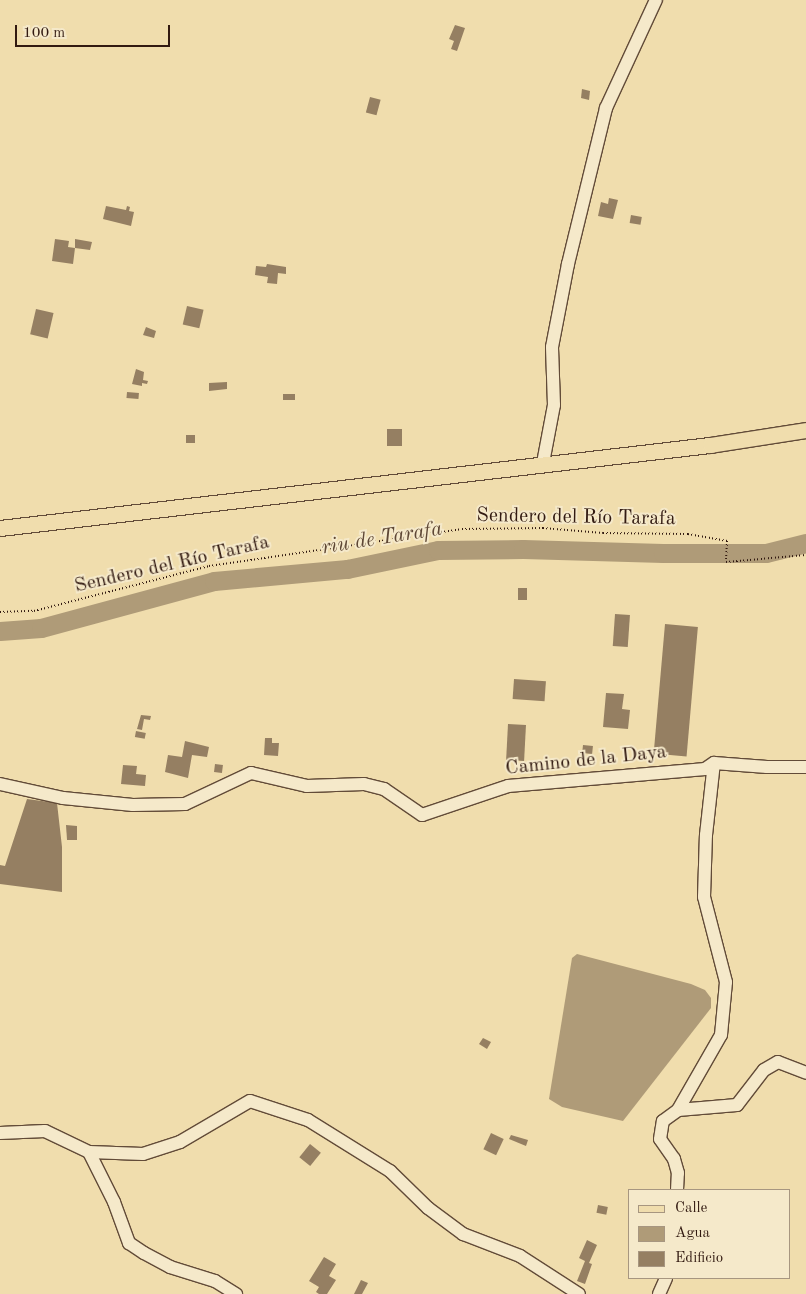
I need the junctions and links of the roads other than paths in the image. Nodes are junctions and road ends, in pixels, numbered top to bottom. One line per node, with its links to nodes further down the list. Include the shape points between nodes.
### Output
1 (656, 0): 3 (street, via 610,94 603,117 552,346 554,405)
2 (806, 430): 3 (main road, via 710,445)
3 (543, 464): 4 (main road)
4 (0, 528)
5 (714, 763): 6 (street, Camino de la Daya); 7 (street, Camino de la Daya, via 705,768 508,786 422,814 384,789 364,784 307,786 251,773 185,804 133,805 71,798); 9 (street, via 706,835 704,897 726,982 721,1035)
6 (806, 768)
7 (0, 784)
8 (806, 1074): 9 (street, via 778,1062 764,1070 737,1105)
9 (678, 1110): 12 (street, via 663,1120 660,1139 674,1159 678,1173)
10 (0, 1133): 11 (street, via 45,1130)
11 (89, 1152): 14 (street, via 114,1202 129,1243 170,1266 215,1281); 15 (street, via 143,1154 180,1142 250,1101 308,1120 390,1171 428,1208 463,1234 520,1256)
12 (677, 1189)
13 (666, 1279): 16 (street)
14 (236, 1294)
15 (578, 1294)
16 (659, 1294)

